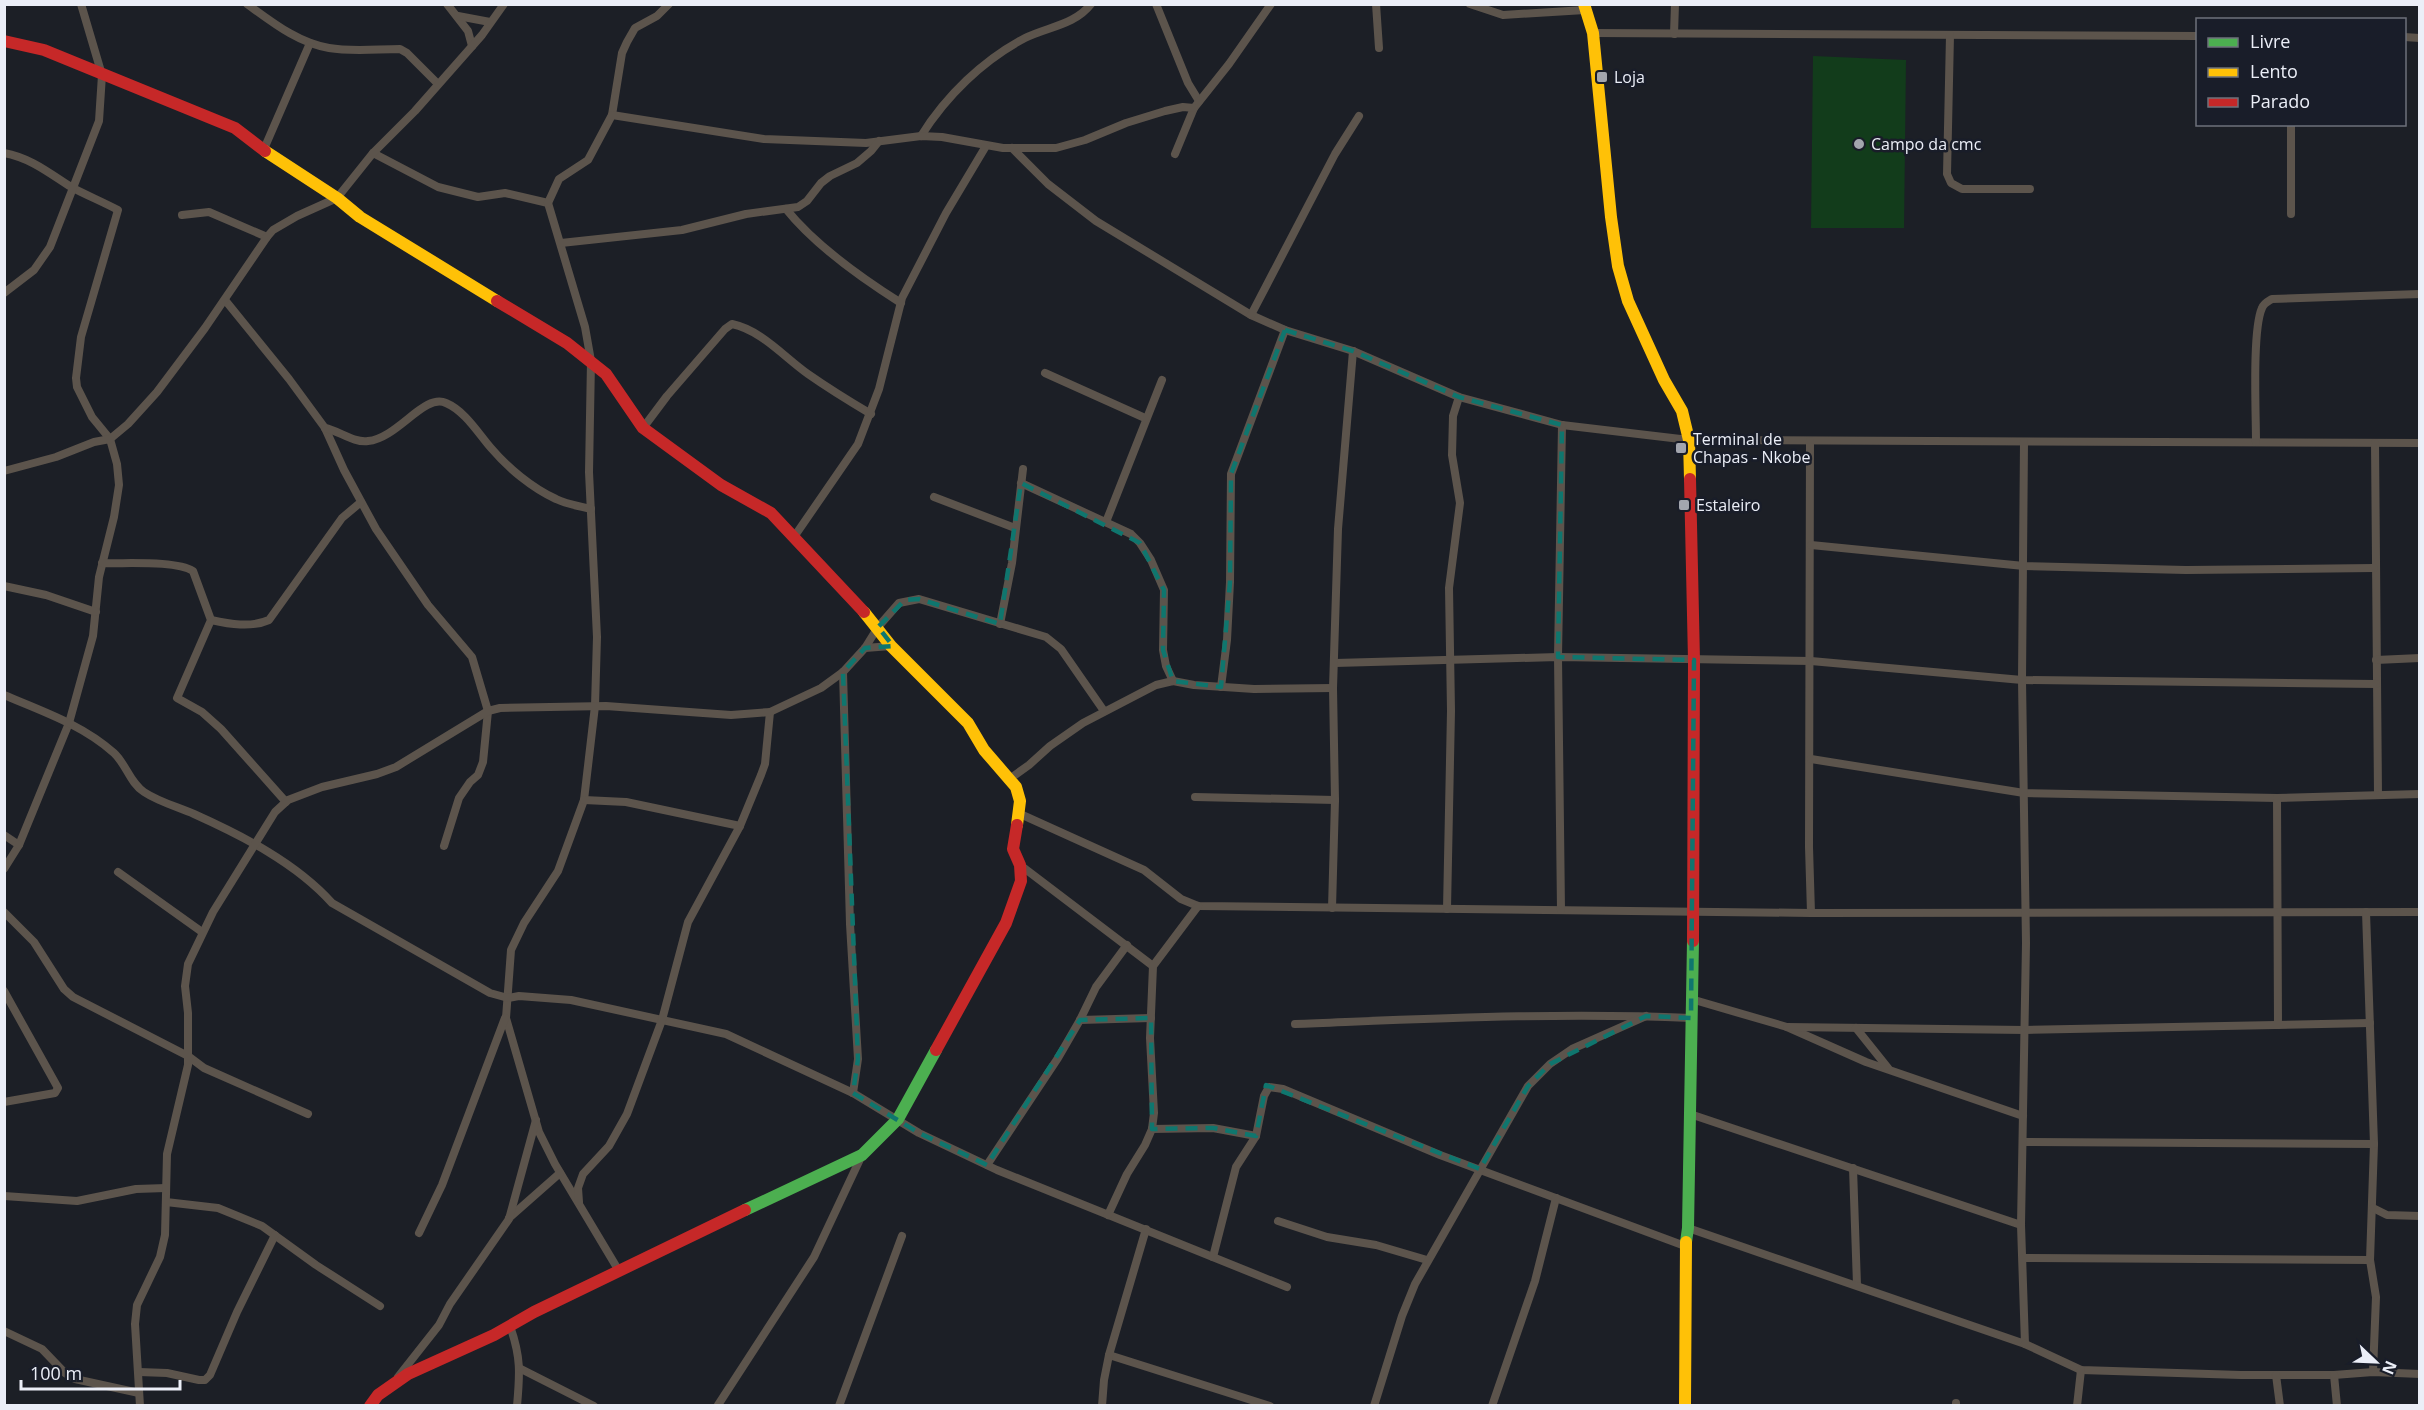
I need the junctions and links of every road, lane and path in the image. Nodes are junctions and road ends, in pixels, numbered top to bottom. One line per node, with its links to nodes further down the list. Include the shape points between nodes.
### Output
1 (81, 4): 23 (street)
2 (247, 4): 20 (street)
3 (447, 4): 13 (street)
4 (504, 4): 14 (street)
5 (669, 4): 26 (street, via 635,28 627,42)
6 (1091, 4): 29 (street, via 1072,20 1027,37 995,56 946,102)
7 (1156, 4): 25 (street)
8 (1271, 4): 25 (street)
9 (1376, 4): 22 (street)
10 (1470, 4): 12 (street, via 1503,15)
11 (1675, 4): 16 (street)
12 (1585, 7): 15 (street)
13 (458, 16): 14 (street); 21 (street)
14 (490, 22): 21 (street)
15 (1593, 33): 16 (street); 63 (street, via 1618,266 1628,301 1682,411)
16 (1674, 34): 17 (street)
17 (1950, 35): 18 (street); 38 (street, via 1947,174 1951,183 1962,189)
18 (2196, 36)
19 (4, 41): 23 (street, via 44,50)
20 (310, 43): 24 (street, via 346,50 400,49); 33 (street)
21 (472, 46): 24 (street)
22 (1379, 48)
23 (102, 75): 33 (street, via 218,120); 37 (street, via 99,121)
24 (437, 83): 35 (street)
25 (1196, 104): 32 (street, via 1056,148); 36 (street)
26 (612, 115): 30 (street, via 764,139); 40 (street, via 588,160 559,179)
27 (1359, 116): 50 (street)
28 (2291, 126): 42 (street)
29 (921, 136): 30 (street); 31 (street)
30 (879, 141): 41 (street, via 857,163 821,183 807,201)
31 (986, 146): 32 (street); 49 (street, via 929,244)
32 (1012, 148): 50 (street, via 1048,184 1096,221)
33 (264, 149): 39 (street)
34 (4, 153): 37 (street, via 37,164)
35 (373, 153): 39 (street); 40 (street, via 438,187 478,197 505,193)
36 (1175, 154)
37 (72, 187): 46 (street, via 43,259); 62 (street, via 119,212 81,338 76,378 92,417)
38 (2030, 189)
39 (337, 198): 44 (street, via 297,216); 53 (street, via 360,217)
40 (548, 203): 45 (street)
41 (786, 208): 45 (street, via 682,230); 49 (street, via 796,222 847,265)
42 (2291, 214)
43 (182, 215): 44 (street, via 209,213)
44 (267, 237): 48 (street)
45 (561, 243): 53 (street)
46 (4, 293)
47 (2420, 294): 66 (street, via 2266,302 2257,331)
48 (225, 300): 60 (street); 62 (street, via 157,392)
49 (901, 303): 57 (street)
50 (1251, 315): 51 (street)
51 (1285, 330): 52 (street); 100 (street, via 1231,474 1230,582)
52 (1353, 351): 56 (street); 95 (street, via 1338,529)
53 (591, 361): 61 (street, via 606,374); 74 (street)
54 (1045, 373): 58 (street)
55 (1162, 380): 58 (street)
56 (1459, 397): 59 (street); 91 (street, via 1453,416 1453,469 1460,503 1449,588)
57 (871, 414): 61 (street, via 814,378 759,336 732,324 667,396); 77 (street, via 858,444)
58 (1145, 418): 75 (street)
59 (1562, 425): 63 (street); 89 (street)
60 (325, 428): 73 (street); 74 (street, via 370,441 384,438 426,404 446,403 526,480 556,499)
61 (644, 428): 77 (street, via 721,485 771,513)
62 (110, 439): 70 (street); 79 (street, via 119,485)
63 (1689, 440): 64 (street); 92 (street)
64 (1810, 441): 65 (street); 78 (street)
65 (2024, 442): 66 (street); 80 (street)
66 (2256, 442): 67 (street)
67 (2374, 443): 68 (street); 81 (street)
68 (2420, 443)
69 (1023, 469): 71 (street)
70 (4, 471)
71 (1021, 483): 75 (street); 76 (street)
72 (934, 497): 76 (street)
73 (361, 502): 84 (street, via 342,519 269,620 260,624); 104 (street, via 410,580 472,657)
74 (591, 509): 103 (street, via 597,637)
75 (1106, 522): 98 (street, via 1140,543 1164,590 1163,650)
76 (1016, 528): 85 (street)
77 (794, 537): 86 (street)
78 (1811, 546): 80 (street); 94 (street)
79 (102, 563): 83 (street); 84 (street, via 187,567 197,576)
80 (2024, 566): 81 (street, via 2186,570); 97 (street)
81 (2374, 568): 93 (street)
82 (4, 586): 83 (street)
83 (96, 612): 107 (street)
84 (211, 620): 117 (street, via 177,698 221,729)
85 (1000, 624): 86 (street, via 919,599 899,603); 105 (street, via 1055,642)
86 (878, 627): 87 (street); 88 (street)
87 (891, 646): 88 (street); 109 (street, via 956,709)
88 (865, 648): 96 (street)
89 (1557, 657): 91 (street); 92 (street); 130 (street)
90 (2420, 658): 93 (street)
91 (1449, 660): 95 (street); 129 (street)
92 (1694, 660): 94 (street); 131 (street)
93 (2376, 660): 99 (street)
94 (1811, 661): 97 (street); 108 (street)
95 (1335, 663): 101 (street)
96 (843, 672): 106 (street, via 821,688); 158 (street, via 858,1059)
97 (2022, 680): 99 (street); 110 (street)
98 (1173, 681): 100 (street); 105 (street)
99 (2376, 684): 112 (street)
100 (1221, 687): 101 (street)
101 (1333, 688): 116 (street)
102 (4, 695): 107 (street)
103 (595, 706): 104 (street); 106 (street, via 731,715); 115 (street)
104 (488, 711): 117 (street, via 396,767 301,794); 123 (street, via 482,768 459,798)
105 (1104, 711): 109 (street, via 1050,746)
106 (770, 712): 119 (street, via 765,764)
107 (69, 723): 121 (street); 122 (street, via 117,755 136,787 146,794)
108 (1811, 759): 110 (street); 136 (street)
109 (1008, 780): 118 (street, via 1016,787)
110 (2024, 793): 114 (street); 132 (street)
111 (2420, 794): 112 (street)
112 (2378, 795): 114 (street)
113 (1195, 797): 116 (street)
114 (2277, 798): 137 (street)
115 (584, 800): 119 (street, via 626,802); 142 (street, via 558,871 511,950)
116 (1335, 800): 128 (street)
117 (286, 802): 122 (street, via 275,812)
118 (1018, 813): 124 (street, via 1012,849); 127 (street, via 1144,870 1181,899)
119 (740, 826): 148 (street, via 688,922)
120 (4, 836): 121 (street)
121 (19, 845): 125 (street)
122 (256, 846): 138 (street); 142 (street, via 294,868 332,903 482,989)
123 (444, 846)
124 (1020, 865): 139 (street); 163 (street, via 1021,880 1006,923)
125 (4, 869)
126 (118, 873): 138 (street)
127 (1198, 906): 128 (street); 140 (street)
128 (1332, 908): 129 (street)
129 (1447, 909): 130 (street)
130 (1561, 910): 131 (street)
131 (1694, 910): 136 (street); 143 (street)
132 (2025, 911): 136 (street); 137 (street); 155 (street)
133 (4, 912): 156 (street, via 34,942 73,997)
134 (2367, 912): 135 (street); 137 (street); 150 (street)
135 (2420, 912)
136 (1811, 913)
137 (2278, 914): 152 (street)
138 (202, 932): 156 (street, via 188,964 185,986)
139 (1127, 945): 140 (street); 149 (street, via 1096,987)
140 (1153, 966): 146 (street)
141 (4, 991): 159 (street, via 58,1088 55,1093)
142 (508, 998): 145 (street); 148 (street, via 571,1000)
143 (1691, 999): 147 (street); 153 (street)
144 (1646, 1016): 147 (street); 151 (street); 171 (street, via 1572,1049 1538,1075)
145 (506, 1018): 164 (street); 190 (street, via 442,1185)
146 (1151, 1018): 149 (street); 165 (street)
147 (1691, 1018): 161 (street)
148 (662, 1020): 158 (street, via 726,1034); 174 (street, via 622,1125 600,1158)
149 (1080, 1020): 170 (street)
150 (2370, 1023): 152 (street); 168 (street)
151 (1295, 1024)
152 (2278, 1025): 155 (street)
153 (1787, 1027): 154 (street); 157 (street)
154 (1856, 1028): 155 (street); 157 (street)
155 (2025, 1030): 162 (street)
156 (188, 1056): 160 (street, via 204,1068); 175 (street, via 167,1154)
157 (1889, 1070): 162 (street)
158 (853, 1093): 163 (street)
159 (4, 1102)
160 (308, 1114)
161 (1690, 1114): 172 (street); 189 (street)
162 (2024, 1116): 167 (street)
163 (898, 1119): 169 (street); 170 (street)
164 (536, 1120): 173 (street); 184 (street)
165 (1152, 1128): 166 (street, via 1213,1128); 181 (street)
166 (1256, 1136): 171 (street, via 1266,1090 1275,1087); 194 (street, via 1236,1167)
167 (2023, 1142): 168 (street); 186 (street)
168 (2374, 1144): 180 (street)
169 (862, 1155): 198 (street); 215 (street, via 814,1257)
170 (987, 1165): 181 (street)
171 (1480, 1168): 177 (street); 196 (street)
172 (1853, 1168): 186 (street); 199 (street)
173 (561, 1174): 174 (street); 179 (street); 184 (street)
174 (583, 1174): 179 (street)
175 (166, 1188): 176 (street, via 136,1189 78,1201); 178 (street)
176 (4, 1196)
177 (1556, 1198): 193 (street); 224 (street, via 1535,1281)
178 (166, 1202): 191 (street, via 218,1208); 208 (street, via 160,1257 137,1305)
179 (579, 1202): 198 (street)
180 (2373, 1208): 182 (street); 187 (street)
181 (1108, 1215): 188 (street)
182 (2387, 1215): 183 (street); 187 (street)
183 (2420, 1216)
184 (509, 1219): 213 (street, via 439,1325)
185 (1278, 1221): 196 (street, via 1327,1237 1376,1245)
186 (2021, 1225): 195 (street)
187 (2372, 1226): 197 (street)
188 (1146, 1228): 194 (street); 205 (street)
189 (1688, 1228): 193 (street); 199 (street)
190 (419, 1233)
191 (275, 1235): 201 (street); 208 (street, via 206,1380)
192 (902, 1236): 220 (street)
193 (1684, 1246): 225 (street)
194 (1213, 1257): 200 (street)
195 (2023, 1258): 197 (street); 204 (street)
196 (1427, 1260): 223 (street, via 1402,1317)
197 (2370, 1260): 209 (street, via 2376,1298)
198 (619, 1271): 202 (street)
199 (1857, 1285): 204 (street)
200 (1287, 1287)
201 (380, 1306)
202 (510, 1326): 206 (street); 213 (street)
203 (4, 1331): 214 (street, via 42,1348 75,1379)
204 (2025, 1344): 207 (street)
205 (1109, 1355): 221 (street); 222 (street)
206 (521, 1369): 218 (street); 219 (street)
207 (2081, 1370): 211 (street); 226 (street)
208 (139, 1372): 214 (street)
209 (2373, 1372): 210 (street); 212 (street)
210 (2420, 1374)
211 (2276, 1375): 212 (street); 227 (street)
212 (2334, 1375): 228 (street)
213 (393, 1383): 217 (street)
214 (140, 1393): 216 (street)
215 (718, 1405)
216 (140, 1406)
217 (370, 1406)
218 (517, 1406)
219 (594, 1406)
220 (839, 1406)
221 (1102, 1406)
222 (1270, 1406)
223 (1374, 1406)
224 (1492, 1406)
225 (1685, 1406)
226 (2077, 1406)
227 (2280, 1406)
228 (2337, 1406)

